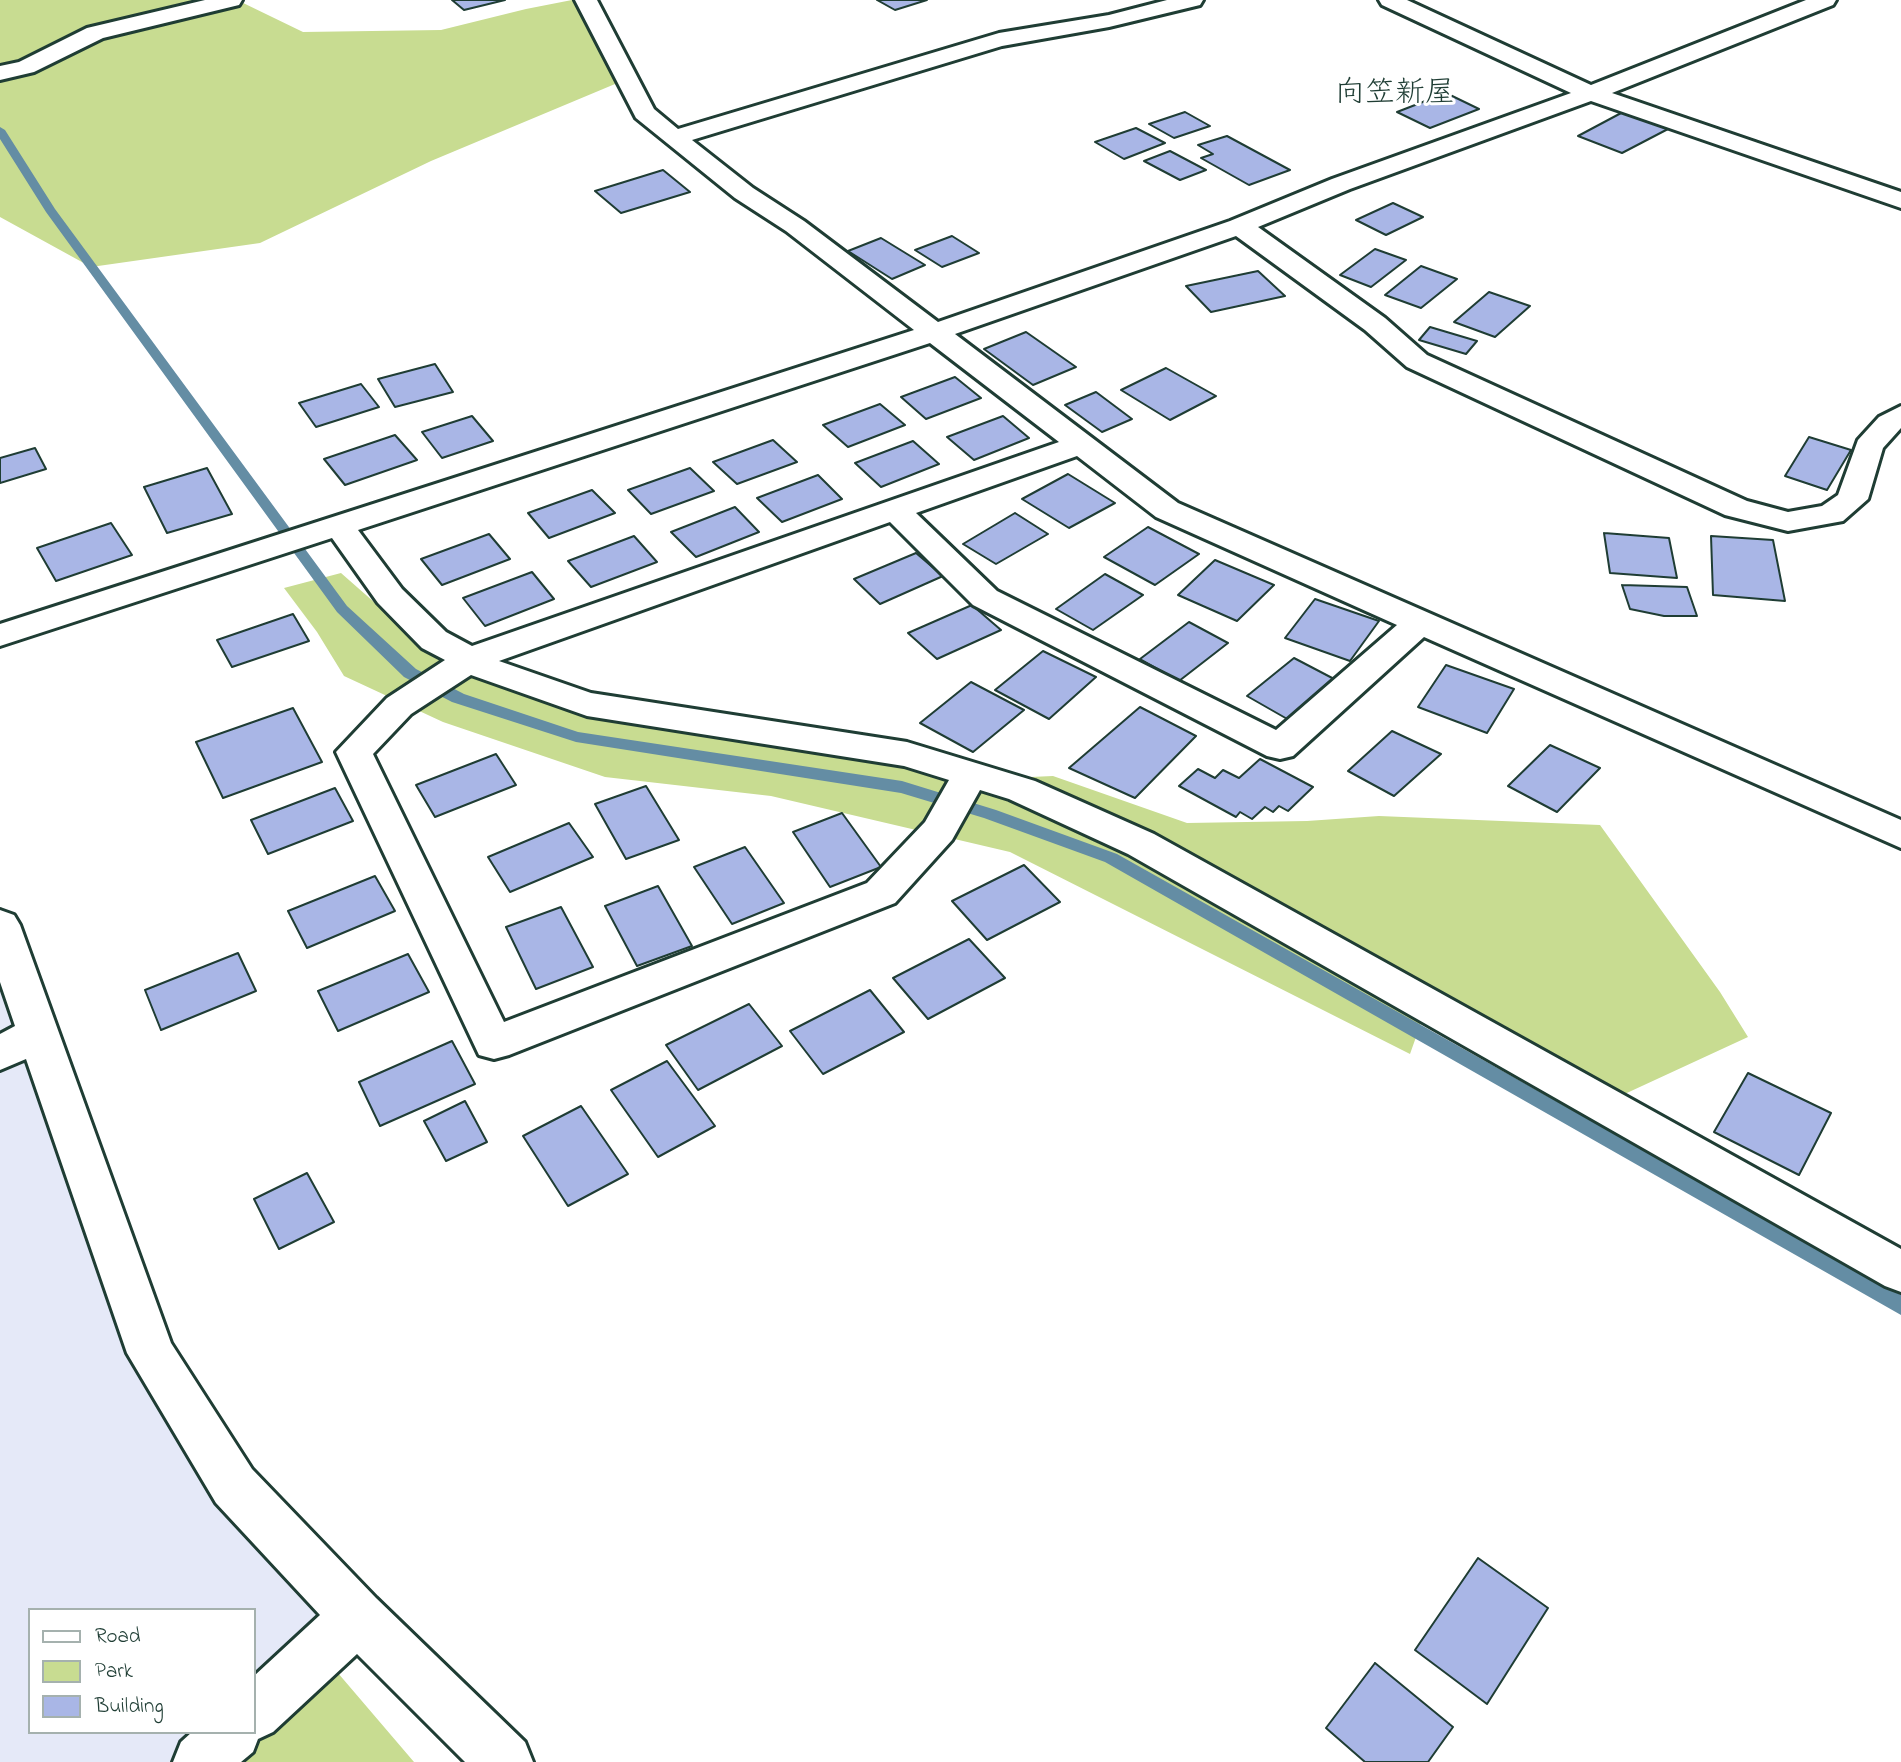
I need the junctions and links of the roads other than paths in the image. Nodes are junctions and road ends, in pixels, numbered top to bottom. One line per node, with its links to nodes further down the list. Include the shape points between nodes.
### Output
1 (231, 0): 6 (street, via 95,33 26,67)
2 (586, 0): 8 (street, via 644,113)
3 (1192, 0): 8 (street, via 1109,22 999,40)
4 (1390, 0): 7 (street)
5 (1825, 0): 7 (street)
6 (0, 74)
7 (1590, 93): 9 (street); 10 (street)
8 (676, 137): 11 (street, via 744,193)
9 (1901, 200)
10 (1239, 226): 11 (street); 12 (street, via 1375,324 1417,361 1736,508 1788,522 1832,514 1852,499 1869,446)
11 (935, 332): 13 (street); 15 (street)
12 (1901, 415)
13 (1081, 444): 14 (street); 16 (street, via 1167,510)
14 (895, 510): 16 (street, via 985,598 1279,747); 18 (street)
15 (338, 526): 17 (street); 18 (street, via 390,596 434,640)
16 (1420, 622): 20 (street)
17 (0, 635)
18 (471, 659): 19 (street, via 491,671 586,704 907,754); 19 (street, via 399,706 354,752 494,1043 881,893 939,831)
19 (971, 774): 23 (street, via 1022,790 1141,845)
20 (1901, 835)
21 (0, 925): 22 (street)
22 (19, 1044): 24 (street, via 151,1353 234,1486)
23 (1901, 1272)
24 (357, 1617): 25 (street); 26 (street)
25 (256, 1711)
26 (505, 1762)

